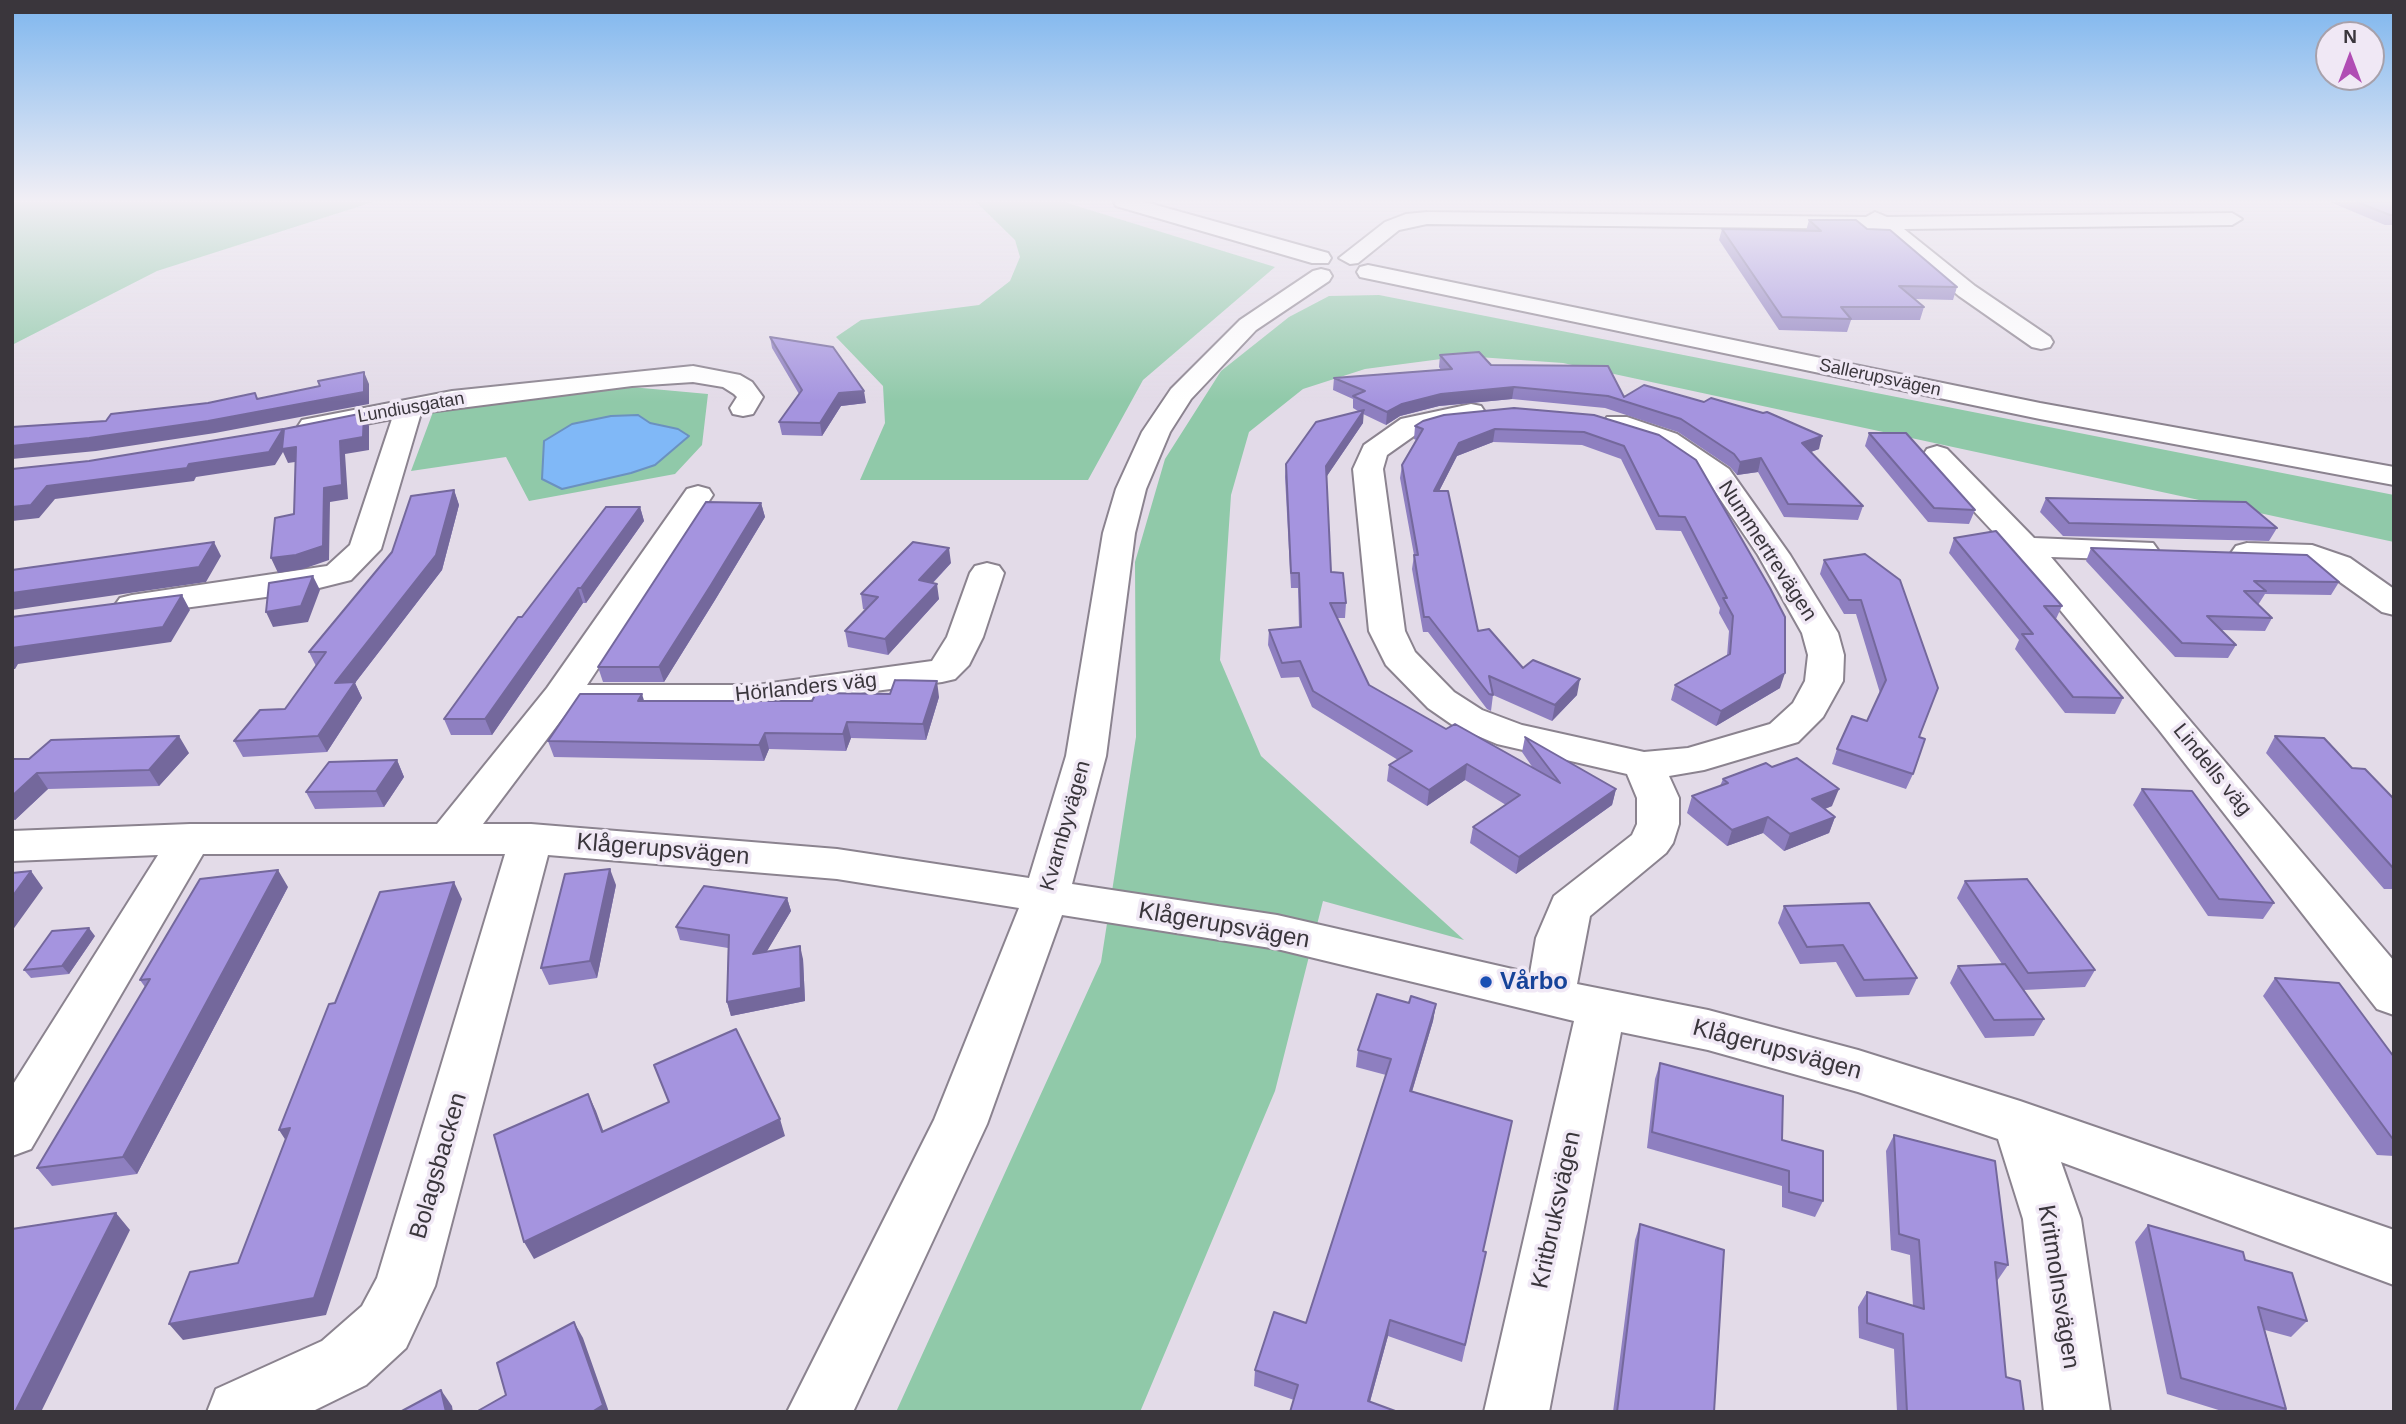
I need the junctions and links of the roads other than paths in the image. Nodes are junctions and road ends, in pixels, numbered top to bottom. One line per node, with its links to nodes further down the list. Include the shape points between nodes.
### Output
1 (1336, 268): 25 (street, Kvarnbyvägen, via 1248,325 1180,395 1156,432 1131,489 1119,533 1086,756)
2 (1352, 268): 11 (street, Sallerupsvägen, via 2026,408)
3 (1940, 268): 4 (street)
4 (2041, 342)
5 (409, 407): 6 (street, Lundiusgatan, via 693,374 743,388 750,397); 9 (street, Lundiusgatan); 18 (street, via 365,549 339,573 303,582)
6 (743, 408)
7 (1500, 411): 20 (street, Nummertrevägen, via 1411,425 1374,451 1368,469 1387,631 1399,656 1441,700 1468,718 1511,735)
8 (1584, 416): 20 (street, Nummertrevägen, via 1667,440 1719,475 1820,633 1826,655 1824,681 1809,709 1784,733 1690,761)
9 (293, 430)
10 (1937, 455): 13 (street, Lindells väg)
11 (2394, 476)
12 (698, 495): 19 (street)
13 (2025, 547): 14 (street); 26 (street, Lindells väg)
14 (2175, 551)
15 (2216, 552): 17 (street, via 2312,555 2338,565)
16 (987, 573): 19 (street, Hörlanders väg, via 951,666 942,671 757,696)
17 (2394, 605)
18 (95, 610)
19 (560, 696): 21 (street)
20 (1644, 765): 27 (street, via 1658,798 1658,824 1651,843 1570,908 1560,938)
21 (450, 837): 22 (street, Klågerupsvägen); 23 (street, Klågerupsvägen)
22 (190, 839): 24 (street, Klågerupsvägen); 29 (street)
23 (531, 839): 25 (street, Klågerupsvägen, via 837,864); 31 (street, Bolagsbacken, via 405,1286 384,1327 344,1363)
24 (12, 846)
25 (1046, 897): 27 (street, Klågerupsvägen, via 1277,932); 32 (street, Kvarnbyvägen, via 960,1124)
26 (2394, 996)
27 (1576, 1002): 28 (street, Klågerupsvägen, via 1721,1033 1858,1071); 33 (street, Kritbruksvägen, via 1588,1062)
28 (2020, 1124): 30 (street, Klågerupsvägen); 34 (street, Kritmolnsvägen, via 2052,1219)
29 (12, 1133)
30 (2394, 1258)
31 (239, 1412)
32 (819, 1412)
33 (1516, 1412)
34 (2077, 1412)

